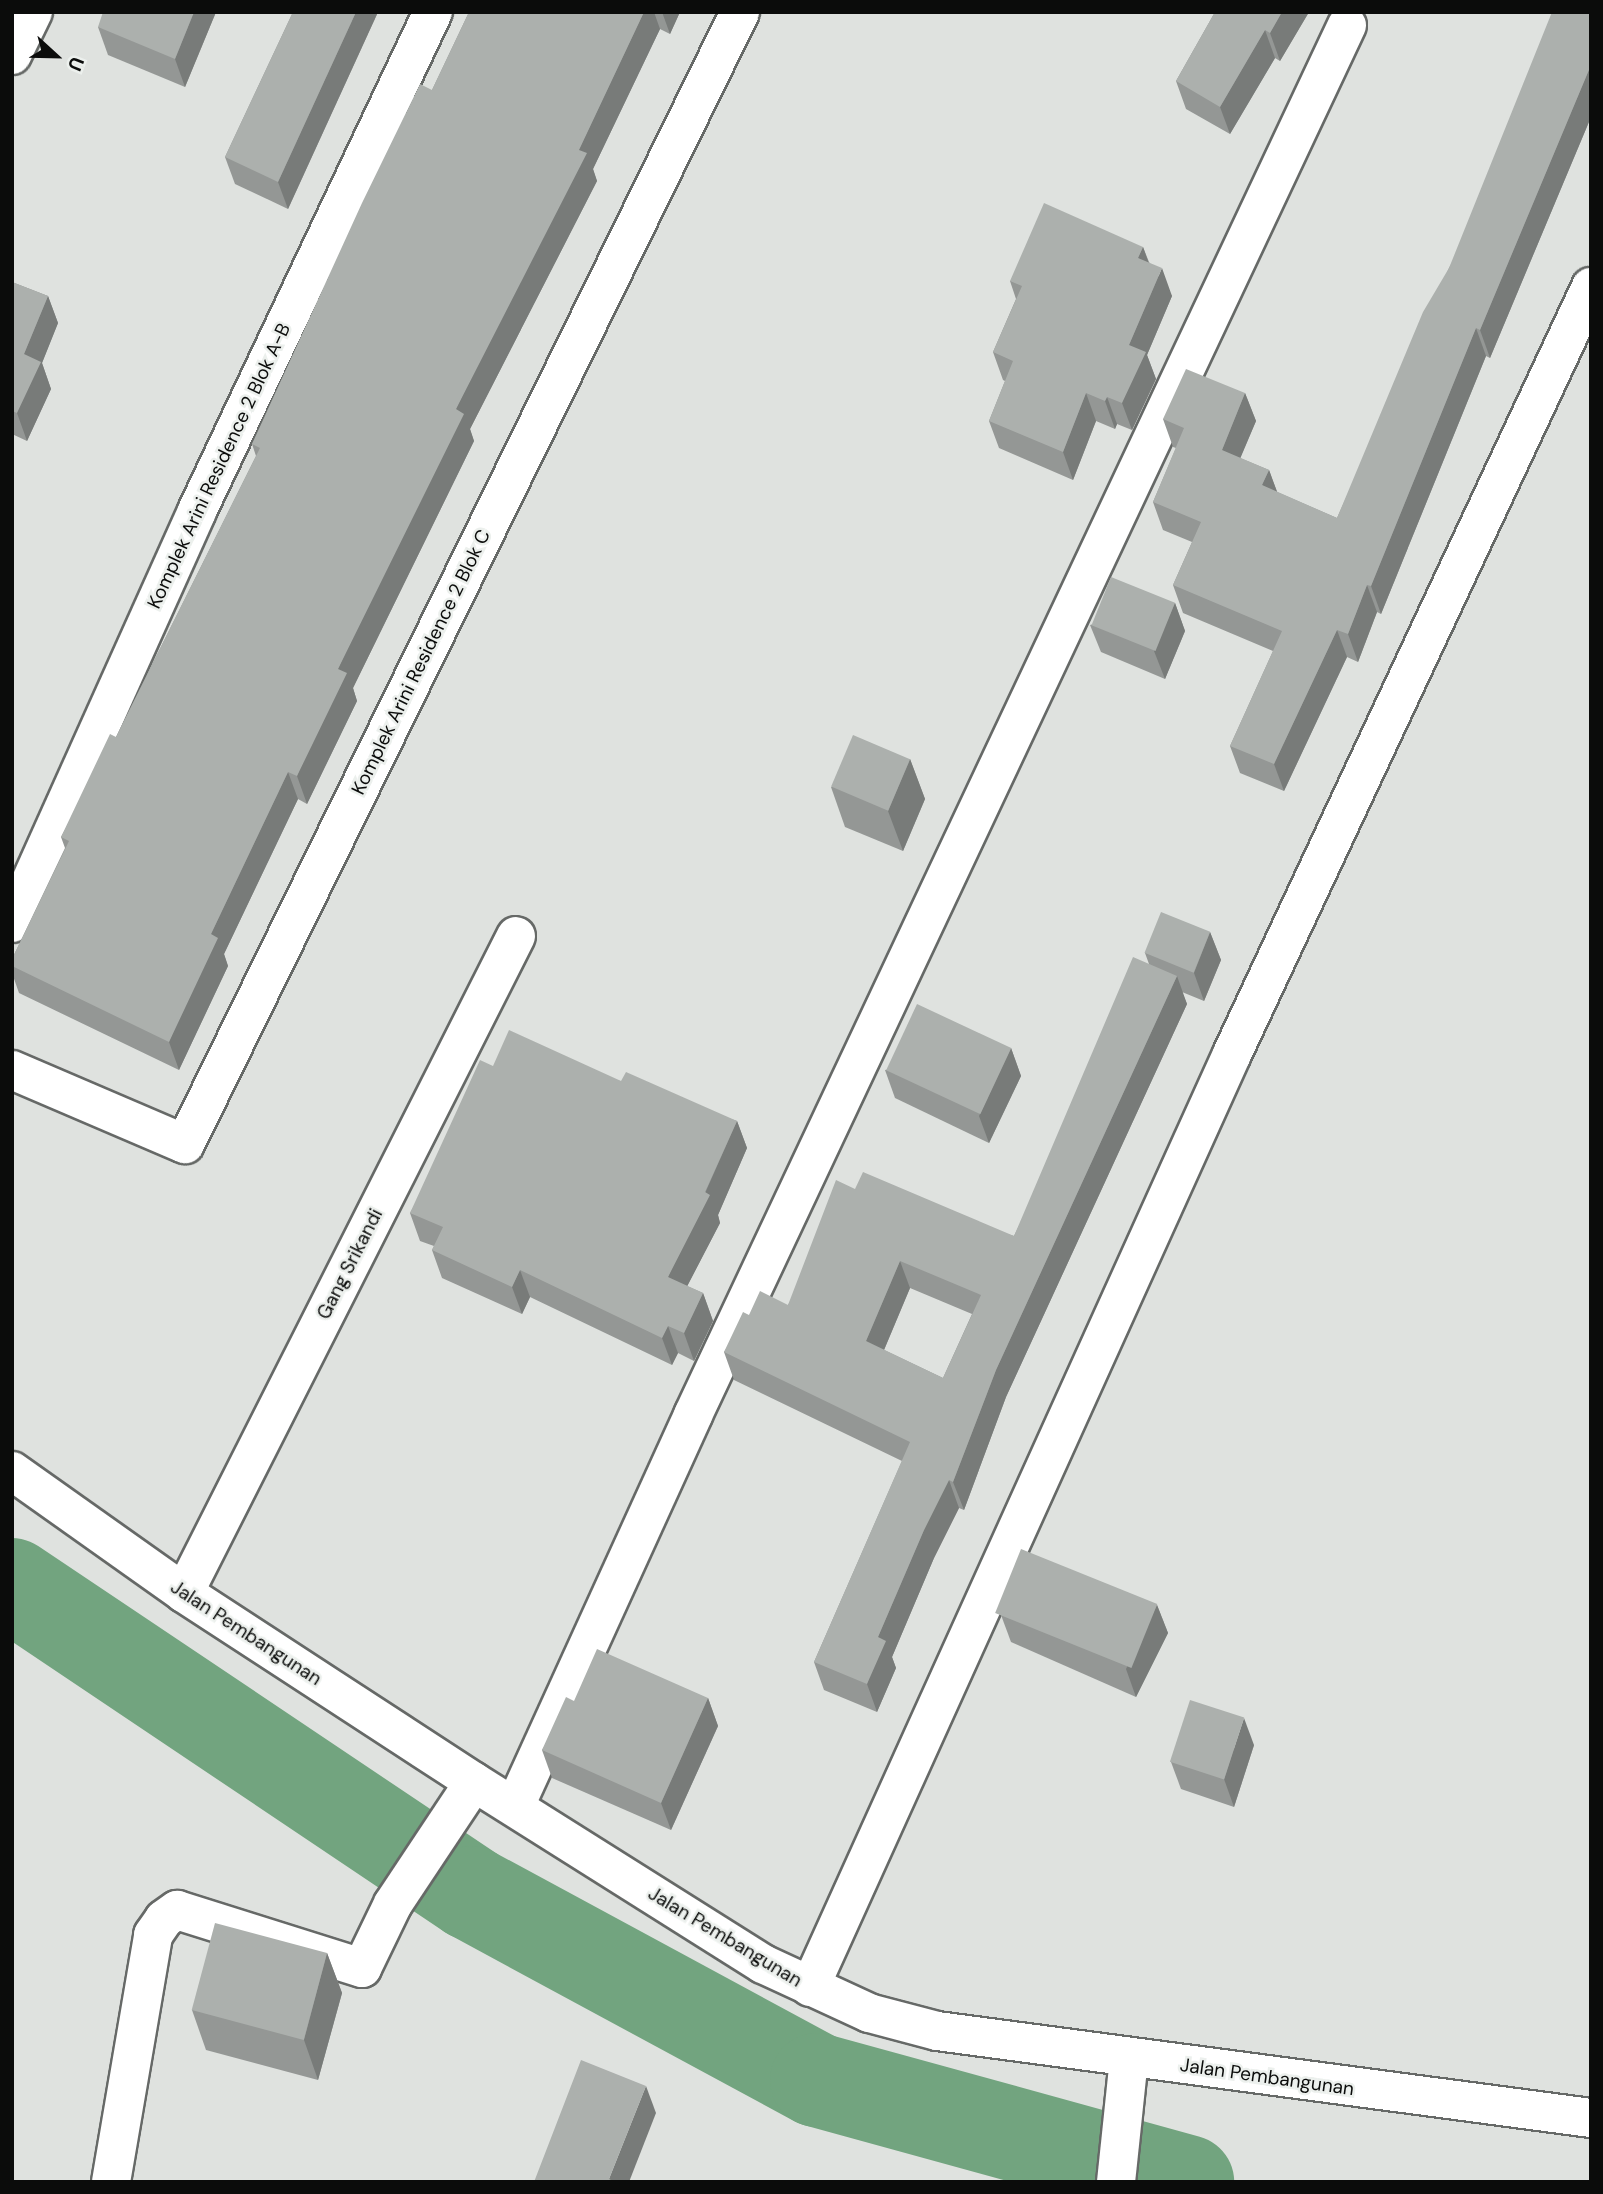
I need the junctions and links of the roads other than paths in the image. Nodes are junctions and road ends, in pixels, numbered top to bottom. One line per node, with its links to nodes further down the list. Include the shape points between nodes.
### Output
1 (33, 12): 5 (street)
2 (433, 12): 7 (street, Komplek Arini Residence 2 Blok A-B, via 197,511)
3 (740, 12): 9 (street, Komplek Arini Residence 2 Blok C, via 185,1144)
4 (1347, 25): 13 (street, via 693,1415)
5 (12, 55)
6 (1591, 286): 14 (street, via 1238,1042)
7 (12, 923)
8 (516, 936): 11 (street, Gang Srikandi)
9 (12, 1070)
10 (12, 1471): 11 (street, Jalan Pembangunan)
11 (184, 1592): 12 (street, Jalan Pembangunan)
12 (472, 1784): 13 (street, Jalan Pembangunan); 17 (street, via 393,1904 362,1968 177,1910 164,1919 153,1935)
13 (515, 1806): 14 (street, Jalan Pembangunan, via 763,1964)
14 (810, 1987): 15 (street, Jalan Pembangunan, via 869,2013 937,2031)
15 (1129, 2058): 16 (street, Jalan Pembangunan); 18 (street, via 1128,2102)
16 (1591, 2118)
17 (111, 2182)
18 (1116, 2182)

